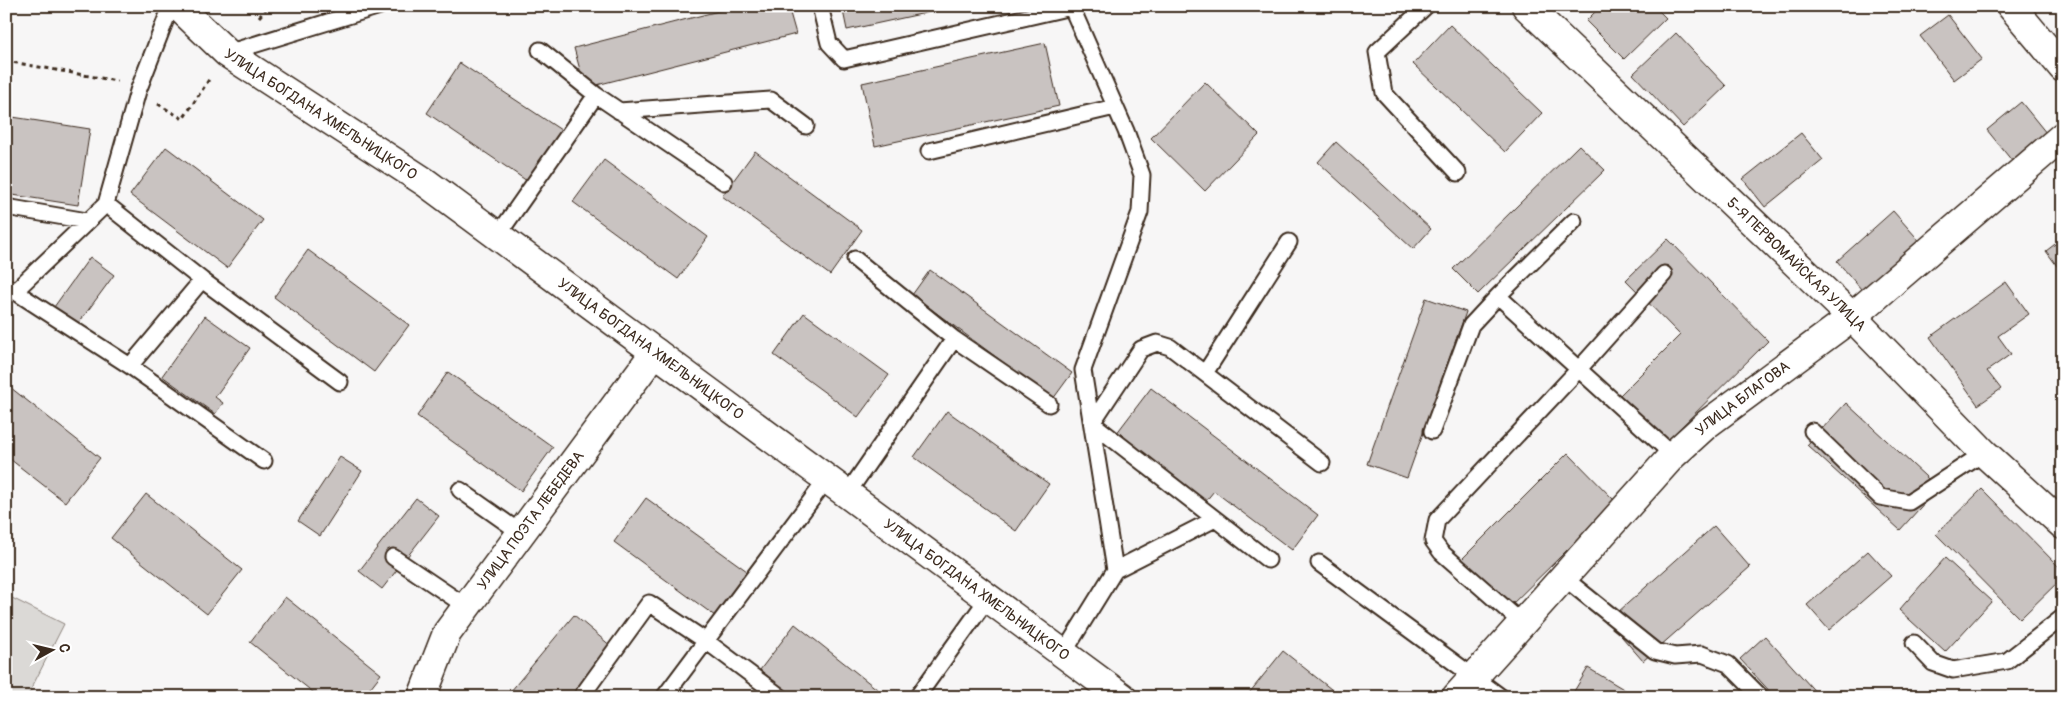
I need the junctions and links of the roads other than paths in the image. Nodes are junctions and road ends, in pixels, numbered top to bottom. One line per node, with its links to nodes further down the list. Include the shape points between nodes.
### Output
1 (172, 6): 20 (lane, via 138,91)
2 (178, 6): 10 (street, УЛИЦА БОГДАНА ХМЕЛЬНИЦКОГО)
3 (380, 6): 10 (lane)
4 (820, 6): 8 (lane, via 829,43 844,59)
5 (1426, 6): 18 (lane, via 1377,52 1384,92)
6 (1526, 6): 31 (street, 5-Я ПЕРВОМАЙСКАЯ УЛИЦА)
7 (2011, 6): 11 (street)
8 (1071, 7): 13 (lane)
9 (540, 50): 12 (lane)
10 (227, 52): 24 (street, УЛИЦА БОГДАНА ХМЕЛЬНИЦКОГО, via 425,182)
11 (2063, 68)
12 (596, 95): 14 (lane); 24 (lane)
13 (1115, 107): 17 (lane); 39 (lane, via 1142,175 1140,212 1083,370)
14 (619, 111): 15 (lane, via 771,100); 19 (lane)
15 (806, 126)
16 (2063, 136): 31 (street, УЛИЦА БЛАГОВА)
17 (928, 151)
18 (1458, 173)
19 (724, 182)
20 (106, 204): 22 (lane); 28 (lane)
21 (6, 207): 22 (lane)
22 (87, 221): 29 (lane)
23 (1574, 221): 30 (lane)
24 (498, 235): 33 (street, УЛИЦА БОГДАНА ХМЕЛЬНИЦКОГО)
25 (1288, 242): 36 (lane)
26 (855, 259): 32 (lane)
27 (1664, 274): 35 (lane)
28 (202, 280): 34 (lane); 37 (lane)
29 (10, 289): 34 (lane)
30 (1498, 296): 35 (lane); 40 (lane, via 1471,325)
31 (1852, 317): 42 (street, 5-Я ПЕРВОМАЙСКАЯ УЛИЦА); 43 (street, УЛИЦА БЛАГОВА, via 1707,424)
32 (954, 339): 38 (lane); 46 (lane)
33 (655, 352): 46 (street, УЛИЦА БОГДАНА ХМЕЛЬНИЦКОГО); 50 (street, УЛИЦА ПОЭТА ЛЕБЕДЕВА)
34 (130, 366): 44 (lane)
35 (1578, 369): 43 (lane); 59 (lane, via 1437,520 1433,541 1441,552)
36 (1205, 373): 39 (lane, via 1170,347 1157,343 1141,349); 45 (lane)
37 (340, 382)
38 (1049, 404)
39 (1092, 423): 48 (lane); 54 (lane)
40 (1432, 431)
41 (1812, 431): 42 (lane, via 1880,497 1909,502)
42 (1984, 453): 49 (street, 5-Я ПЕРВОМАЙСКАЯ УЛИЦА)
43 (1673, 454): 55 (street, УЛИЦА БЛАГОВА)
44 (264, 461)
45 (1322, 463)
46 (837, 487): 56 (street, УЛИЦА БОГДАНА ХМЕЛЬНИЦКОГО); 60 (lane)
47 (460, 490): 50 (lane)
48 (1215, 519): 52 (lane); 54 (lane)
49 (2063, 525)
50 (521, 534): 57 (street, УЛИЦА ПОЭТА ЛЕБЕДЕВА)
51 (393, 557): 57 (lane)
52 (1268, 560)
53 (1319, 563): 63 (lane)
54 (1114, 570): 62 (lane)
55 (1563, 577): 59 (street, УЛИЦА БЛАГОВА); 72 (lane, via 1655,651 1675,656 1702,654 1728,664)
56 (988, 598): 62 (street, УЛИЦА БОГДАНА ХМЕЛЬНИЦКОГО); 68 (lane)
57 (466, 607): 64 (street, УЛИЦА ПОЭТА ЛЕБЕДЕВА, via 447,633)
58 (2063, 617): 61 (lane, via 2007,661 1998,663 1953,670 1933,663)
59 (1522, 623): 63 (street, УЛИЦА БЛАГОВА)
60 (706, 641): 65 (lane, via 649,603); 66 (lane); 67 (lane)
61 (1914, 642)
62 (1063, 654): 69 (street, УЛИЦА БОГДАНА ХМЕЛЬНИЦКОГО)
63 (1473, 676): 70 (street, УЛИЦА БЛАГОВА); 71 (lane)
64 (422, 697)
65 (581, 697)
66 (664, 697)
67 (781, 697)
68 (917, 697)
69 (1122, 697)
70 (1456, 697)
71 (1501, 697)
72 (1761, 697)

